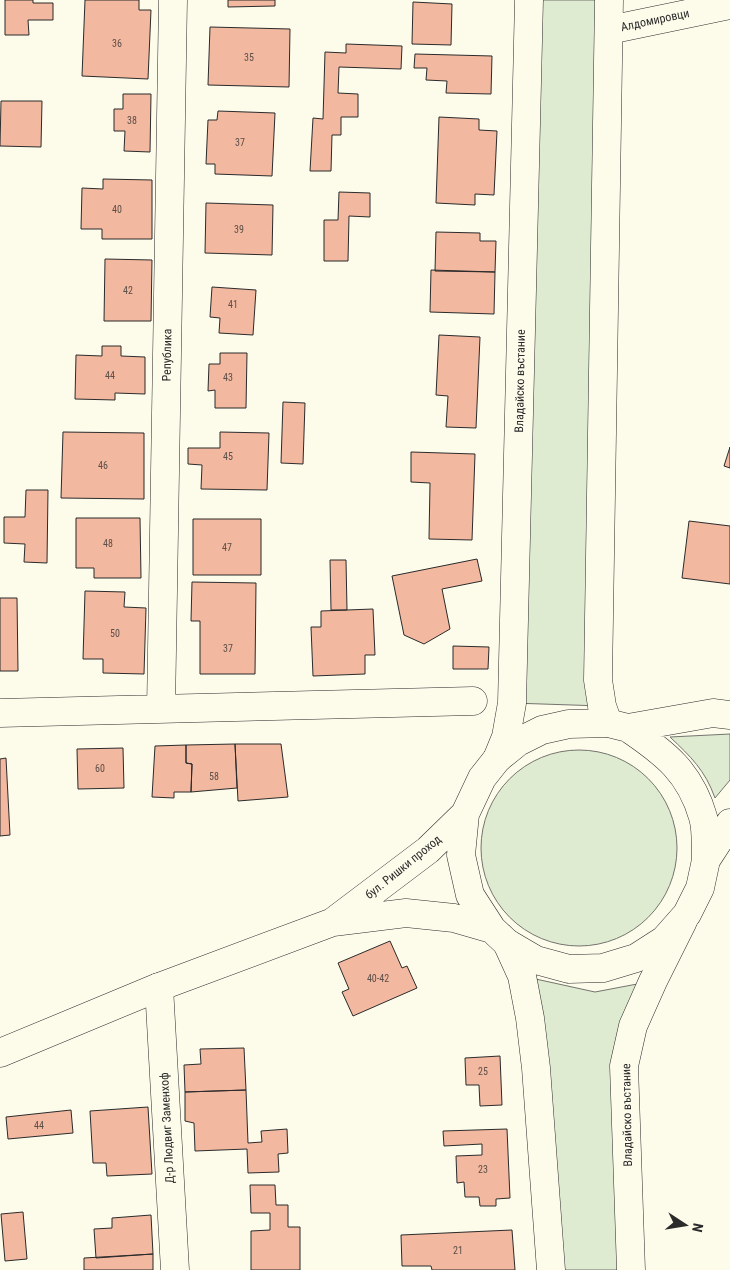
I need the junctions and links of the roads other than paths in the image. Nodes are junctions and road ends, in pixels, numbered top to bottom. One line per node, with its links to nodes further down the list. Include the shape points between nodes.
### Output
1 (173, 0): 7 (street, Република)
2 (529, 0): 11 (street, Владайско въстание, via 512,703 506,737)
3 (609, 0): 5 (street)
4 (730, 5): 5 (street, Алдомировци)
5 (609, 30): 10 (street, via 598,680 602,706)
6 (473, 701): 7 (street)
7 (162, 709): 8 (street)
8 (0, 713)
9 (730, 715): 10 (street, бул. Ришки проход, via 713,713)
10 (618, 725): 11 (street, бул. Ришки проход, via 569,724 542,730 518,742); 14 (street, via 670,759 687,780 704,818)
11 (496, 759): 12 (street, бул. Ришки проход, via 482,778)
12 (465, 814): 16 (street, бул. Ришки проход, via 428,850); 17 (street, via 461,855 470,895)
13 (730, 823): 14 (street, бул. Ришки проход)
14 (706, 860): 15 (street, бул. Ришки проход, via 700,888)
15 (687, 914): 17 (street, бул. Ришки проход, via 664,940 643,954 603,968 569,969 536,960); 22 (street, Владайско въстание, via 633,1026 624,1066)
16 (333, 922): 17 (street, бул. Ришки проход, via 406,913 454,918); 18 (street, бул. Ришки проход)
17 (500, 936): 21 (street, via 522,976 530,1018)
18 (159, 987): 19 (street, бул. Ришки проход); 20 (street, Д-р Людвиг Заменхоф)
19 (0, 1052)
20 (175, 1270)
21 (551, 1270)
22 (631, 1270)

